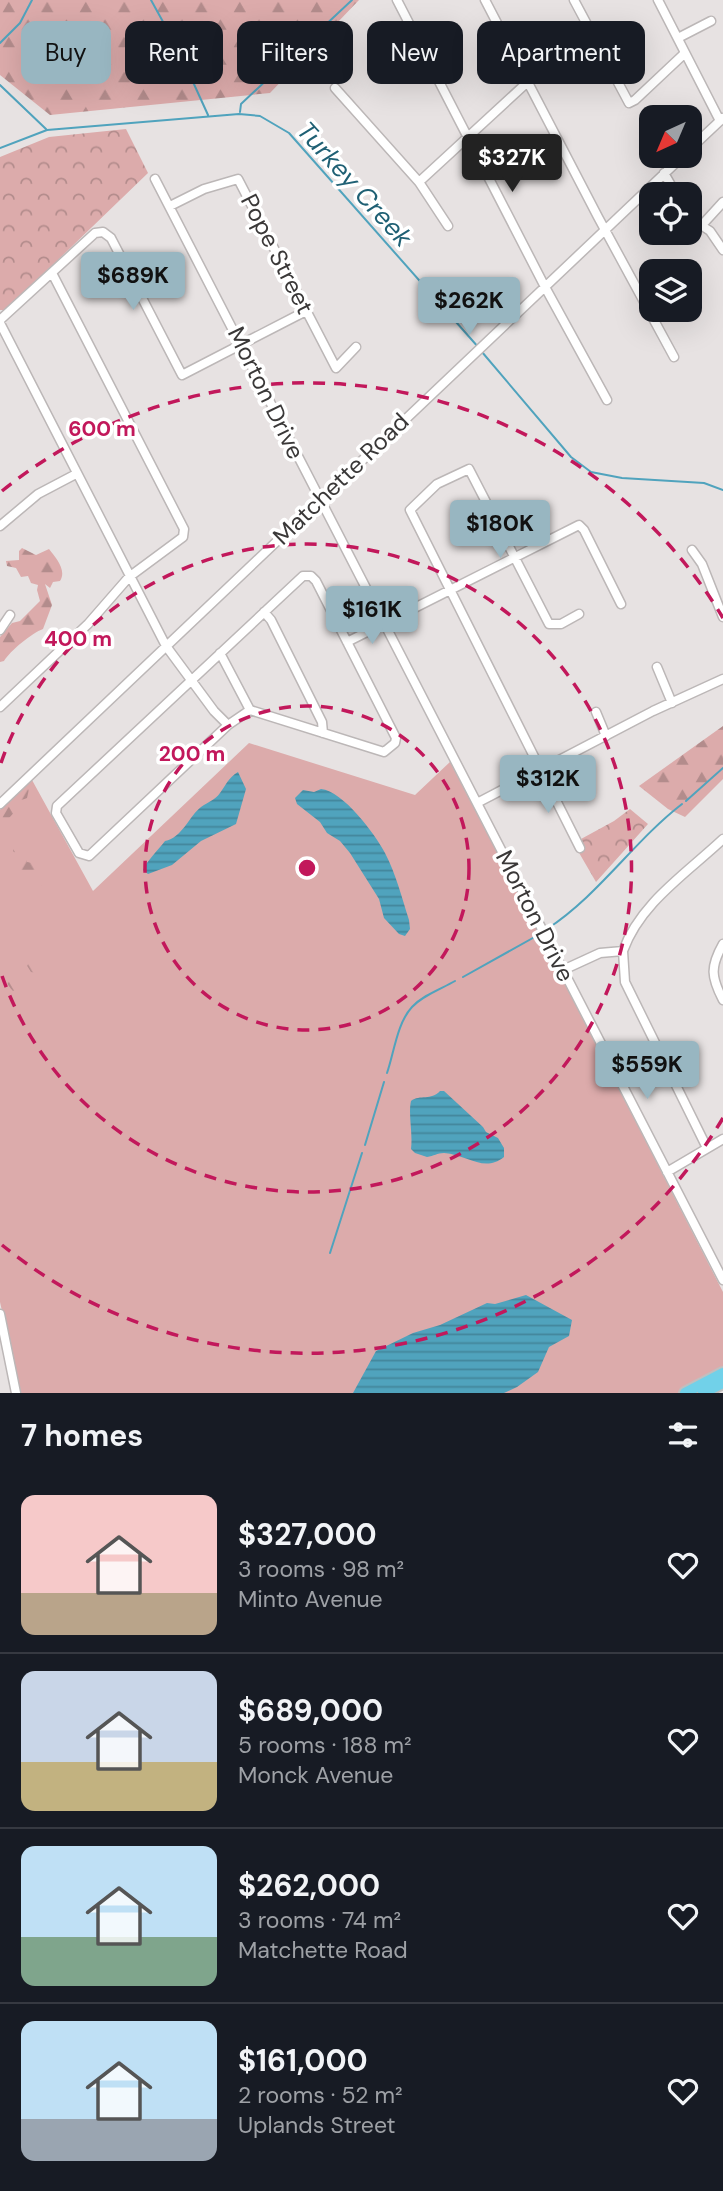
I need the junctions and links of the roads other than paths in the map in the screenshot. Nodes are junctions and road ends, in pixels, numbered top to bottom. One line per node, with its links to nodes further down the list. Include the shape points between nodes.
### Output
1 (397, 0): 15 (street)
2 (485, 0): 5 (street)
3 (574, 0): 6 (street)
4 (658, 0): 8 (street)
5 (496, 21)
6 (585, 21)
7 (711, 21): 8 (street)
8 (678, 38): 9 (street)
9 (685, 53): 12 (street, via 629,103); 14 (street)
10 (526, 84): 15 (street)
11 (528, 84): 26 (street)
12 (619, 84)
13 (335, 88): 20 (street)
14 (722, 119): 16 (street)
15 (467, 138): 20 (street); 29 (street)
16 (702, 138)
17 (669, 168): 18 (street, Matchette Road)
18 (664, 173): 21 (street); 26 (street, Matchette Road)
19 (155, 179): 23 (street, Morton Drive)
20 (419, 181): 25 (street)
21 (669, 182)
22 (723, 202): 24 (street)
23 (170, 206): 30 (street, Pope Street, via 238,179); 32 (street, Morton Drive)
24 (702, 225): 27 (street)
25 (448, 226)
26 (605, 228): 29 (street, Matchette Road); 34 (street)
27 (723, 250)
28 (52, 273): 31 (street); 32 (street, via 95,233 103,232 111,238 182,374); 41 (street, via 184,529 183,537)
29 (545, 287): 35 (street); 37 (street, Matchette Road)
30 (306, 312): 32 (street); 33 (street, Pope Street, via 336,368)
31 (0, 322): 36 (street)
32 (242, 344): 37 (street, Morton Drive)
33 (356, 347)
34 (674, 357)
35 (607, 400)
36 (76, 474): 38 (street, via 38,494); 41 (street)
37 (320, 500): 48 (street, Morton Drive); 51 (street, Matchette Road)
38 (0, 526)
39 (692, 550): 47 (street)
40 (514, 557): 42 (street); 42 (street, via 470,469 437,484 410,510); 43 (street, via 579,525); 45 (street, via 549,624 561,624)
41 (129, 577): 51 (street); 57 (street, via 88,624)
42 (450, 590): 48 (street); 63 (street)
43 (621, 604)
44 (264, 612): 50 (street, via 303,576 311,576); 52 (street); 61 (street, via 322,722)
45 (579, 614)
46 (10, 615): 49 (street)
47 (723, 618)
48 (384, 624): 50 (street); 65 (street, Morton Drive)
49 (0, 630)
50 (347, 642): 61 (street, via 395,743 384,751)
51 (166, 646): 55 (street); 64 (street, Matchette Road)
52 (220, 653): 55 (street); 58 (street)
53 (657, 667): 56 (street)
54 (723, 679): 56 (street)
55 (191, 680): 60 (street); 60 (street, via 57,806 56,813 79,853 89,856)
56 (672, 703): 62 (street)
57 (0, 707)
58 (250, 710): 60 (street); 61 (street)
59 (596, 712): 62 (street)
60 (228, 725)
61 (323, 733)
62 (607, 736): 63 (street)
63 (542, 769): 65 (street); 67 (street)
64 (0, 803)
65 (477, 803): 70 (street, Morton Drive)
66 (722, 842): 69 (street, via 642,914)
67 (580, 848)
68 (723, 944): 71 (street, via 712,980)
69 (623, 951): 70 (street, via 600,953); 73 (street, via 625,982)
70 (563, 970): 74 (street, Morton Drive)
71 (723, 1000)
72 (723, 1139): 73 (street)
73 (708, 1149): 74 (street)
74 (667, 1172): 75 (street, Morton Drive)
75 (723, 1280)
76 (0, 1314): 79 (street)
77 (723, 1373): 80 (main road)
78 (723, 1383): 81 (main road)
79 (16, 1393)
80 (685, 1393)
81 (703, 1393)

